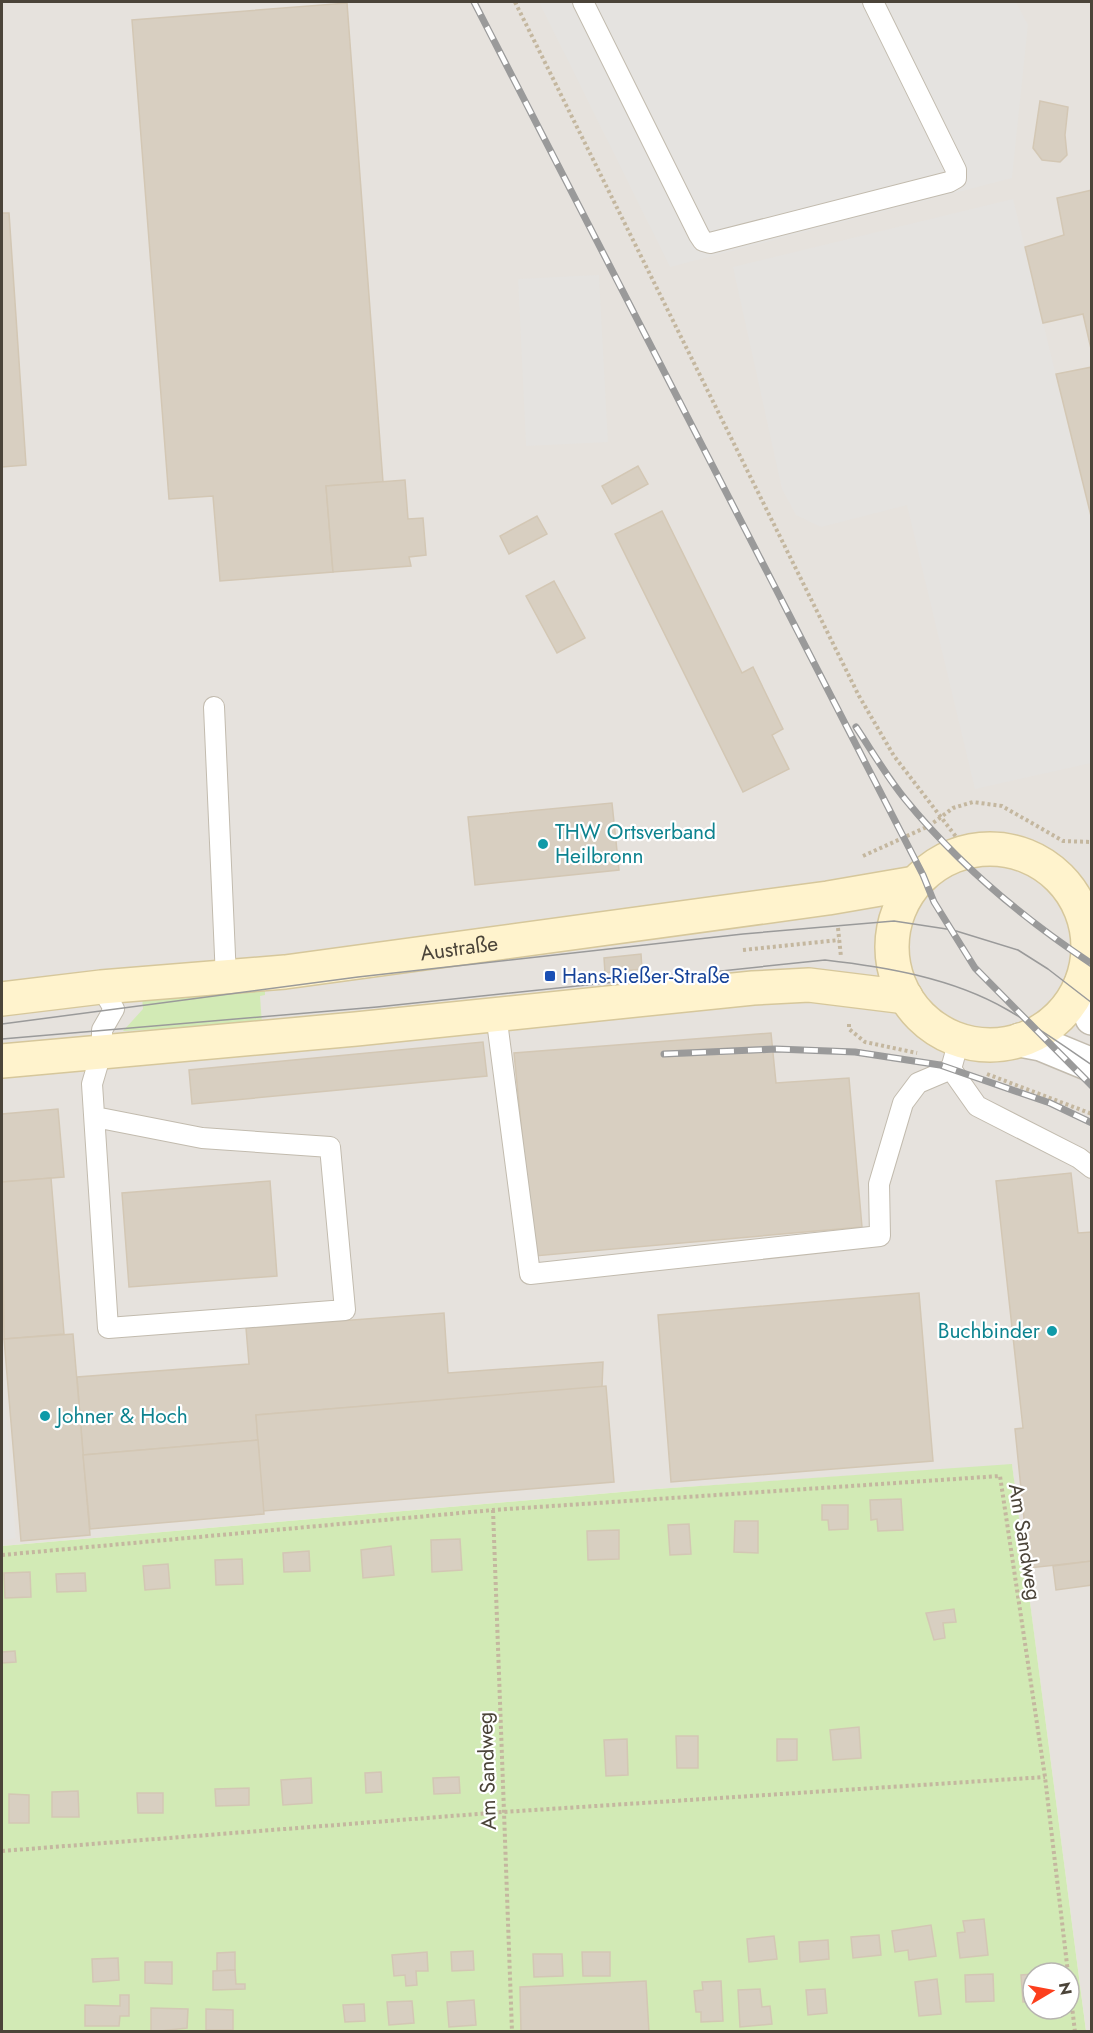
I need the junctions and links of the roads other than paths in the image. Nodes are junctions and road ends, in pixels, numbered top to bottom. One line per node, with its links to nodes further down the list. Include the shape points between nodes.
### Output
1 (583, 2): 2 (lane, via 699,236 710,243 956,178 956,170)
2 (873, 2)
3 (214, 707): 7 (lane)
4 (1076, 876): 5 (main road, Austraße, via 1029,856 992,848 966,851); 6 (main road, Austraße, via 1075,897)
5 (915, 883): 7 (main road, Austraße); 10 (main road, Austraße, via 894,921 895,970)
6 (1090, 939): 8 (main road, Austraße)
7 (226, 978): 9 (main road, Austraße)
8 (1081, 984): 13 (street); 14 (main road, Austraße, via 1061,1014 1041,1031)
9 (101, 987): 11 (main road, Austraße); 15 (lane, via 114,1009 102,1030)
10 (906, 997): 12 (main road, via 809,985); 16 (main road, Austraße, via 939,1030)
11 (2, 999)
12 (496, 1014): 15 (main road); 16 (lane, via 530,1274 880,1236 879,1184 903,1103 918,1083)
13 (1092, 1017)
14 (1020, 1040): 16 (main road, Austraße, via 982,1045); 18 (street, via 1041,1044)
15 (102, 1050): 17 (main road); 19 (lane, via 92,1084)
16 (955, 1054): 20 (lane, via 977,1106 1080,1158)
17 (2, 1061)
18 (1092, 1065)
19 (95, 1117): 19 (lane, via 108,1328 345,1310 330,1147 201,1138)
20 (1092, 1168)

